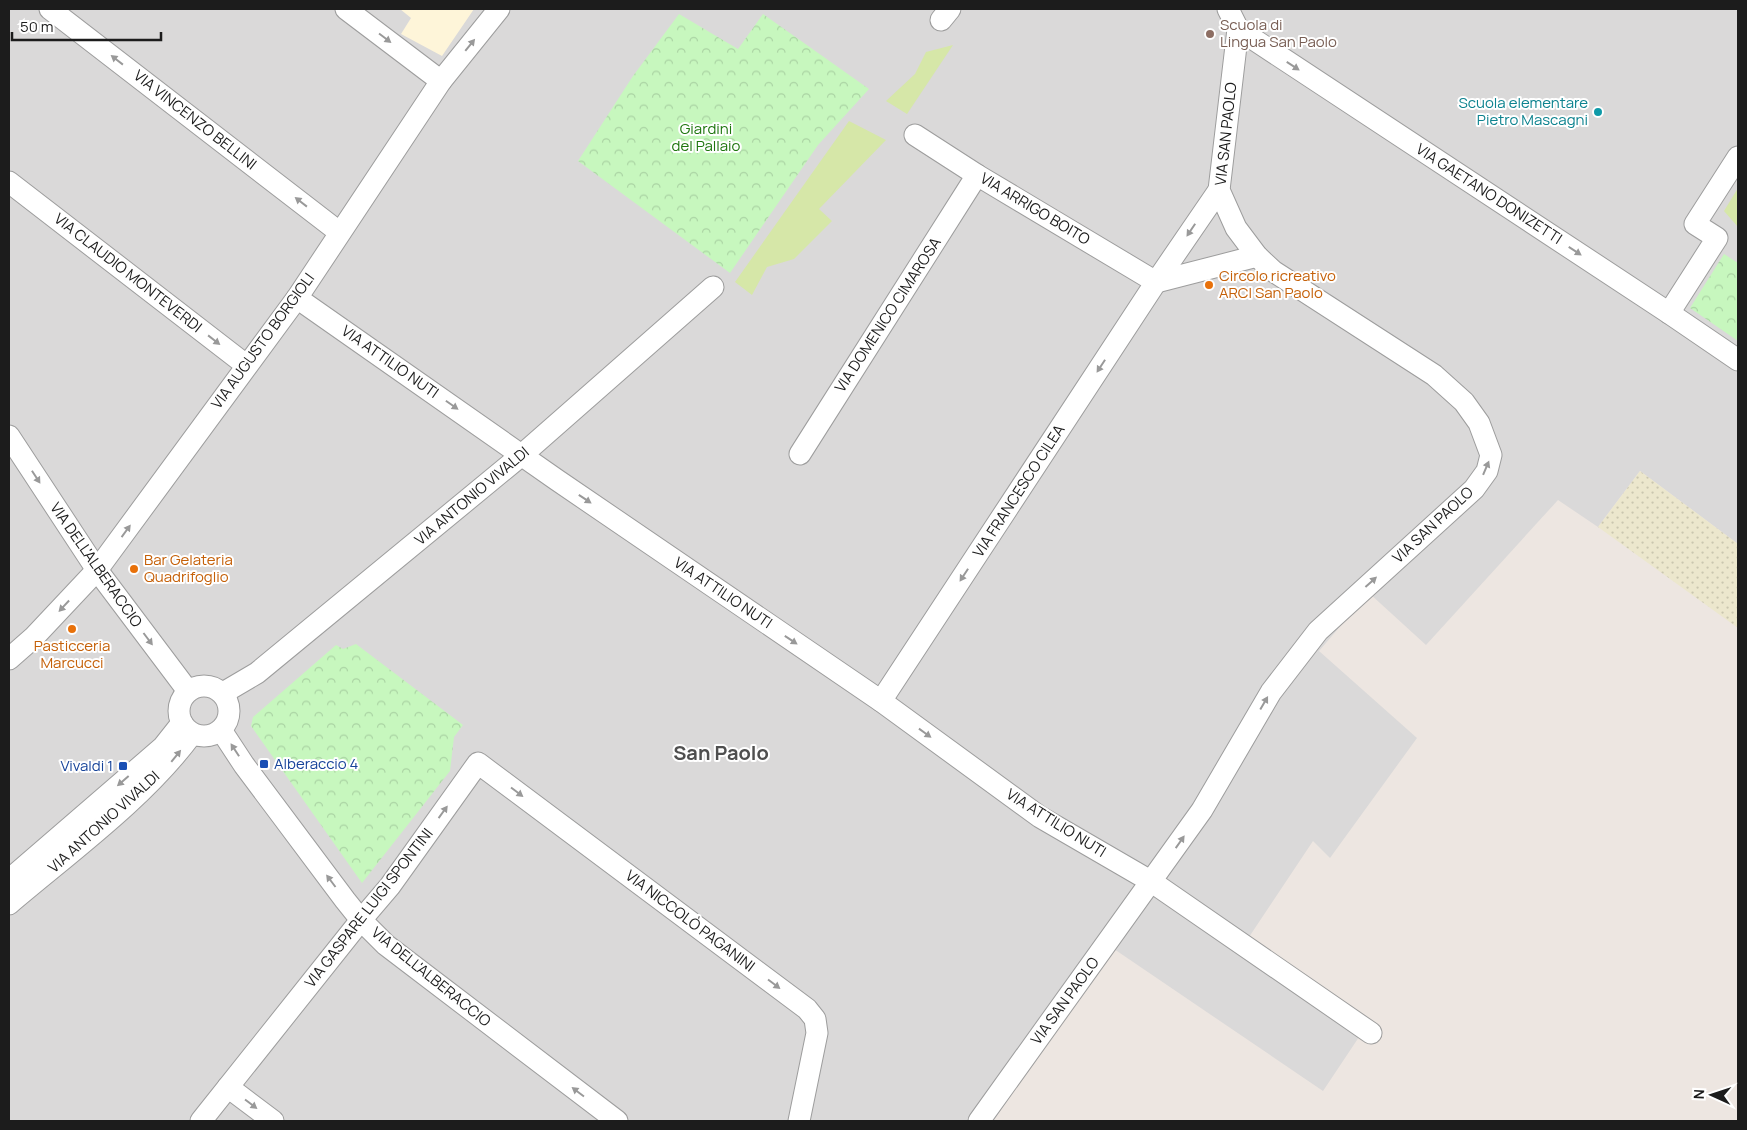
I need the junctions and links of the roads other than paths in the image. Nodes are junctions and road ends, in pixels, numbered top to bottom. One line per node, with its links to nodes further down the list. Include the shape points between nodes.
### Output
1 (50, 9): 12 (street, VIA VINCENZO BELLINI, one-way to 1)
2 (346, 9): 6 (street, one-way to 6)
3 (500, 9): 6 (street, VIA AUGUSTO BORGIOLI, one-way to 3)
4 (1228, 9): 5 (street)
5 (1238, 29): 11 (street, VIA SAN PAOLO); 17 (street, VIA GAETANO DONIZETTI, one-way to 17)
6 (441, 81): 12 (street, VIA AUGUSTO BORGIOLI)
7 (915, 135): 9 (street, VIA ARRIGO BOITO)
8 (1738, 157): 17 (street, via 1694,224 1717,238)
9 (977, 175): 14 (street, VIA ARRIGO BOITO); 22 (street, VIA DOMENICO CIMAROSA)
10 (9, 182): 19 (street, VIA CLAUDIO MONTEVERDI, one-way to 19)
11 (1219, 190): 13 (street, VIA SAN PAOLO, via 1236,228); 14 (street, VIA FRANCESCO CILEA, one-way to 14)
12 (339, 232): 16 (street, VIA AUGUSTO BORGIOLI)
13 (1257, 256): 14 (street); 32 (street, VIA SAN PAOLO, one-way to 13, via 1202,810 1271,692 1318,631 1474,489 1487,471 1491,455 1478,423 1464,402 1434,375 1273,271)
14 (1156, 282): 27 (street, VIA FRANCESCO CILEA, one-way to 27)
15 (713, 287): 21 (street, VIA ANTONIO VIVALDI)
16 (297, 298): 19 (street, VIA AUGUSTO BORGIOLI); 21 (street, VIA ATTILIO NUTI, one-way to 21)
17 (1669, 312): 18 (street, VIA GAETANO DONIZETTI)
18 (1738, 360)
19 (246, 365): 23 (street, VIA AUGUSTO BORGIOLI, one-way to 19)
20 (9, 436): 23 (street, VIA DELL'ALBERACCIO, one-way to 23)
21 (523, 454): 26 (street, VIA ANTONIO VIVALDI, via 257,673); 27 (street, VIA ATTILIO NUTI, one-way to 27)
22 (800, 454)
23 (97, 570): 24 (street, VIA AUGUSTO BORGIOLI, one-way to 24, via 34,637); 25 (street, VIA DELL'ALBERACCIO, one-way to 25)
24 (9, 658)
25 (188, 691): 26 (street, via 207,686); 28 (street, via 179,713)
26 (223, 693): 29 (street, via 230,710 227,723)
27 (881, 701): 32 (street, VIA ATTILIO NUTI, one-way to 32, via 1040,817)
28 (187, 728): 29 (street, via 209,736); 31 (street, VIA ANTONIO VIVALDI, one-way to 31); 33 (street, VIA ANTONIO VIVALDI, one-way to 28, via 81,845 173,759)
29 (221, 730): 34 (street, VIA DELL'ALBERACCIO, one-way to 29)
30 (478, 763): 34 (street, VIA GASPARE LUIGI SPONTINI, one-way to 30, via 390,886); 40 (street, VIA NICCOLÒ PAGANINI, one-way to 40, via 806,1009 815,1019 817,1033)
31 (9, 880)
32 (1152, 882): 35 (street); 41 (street, VIA SAN PAOLO)
33 (9, 904)
34 (361, 920): 36 (street, VIA GASPARE LUIGI SPONTINI); 39 (street, VIA DELL'ALBERACCIO, one-way to 34, via 386,945)
35 (1371, 1033)
36 (228, 1087): 37 (street, VIA GASPARE LUIGI SPONTINI); 38 (street, one-way to 38)
37 (201, 1121)
38 (273, 1121)
39 (617, 1121)
40 (799, 1121)
41 (979, 1121)

